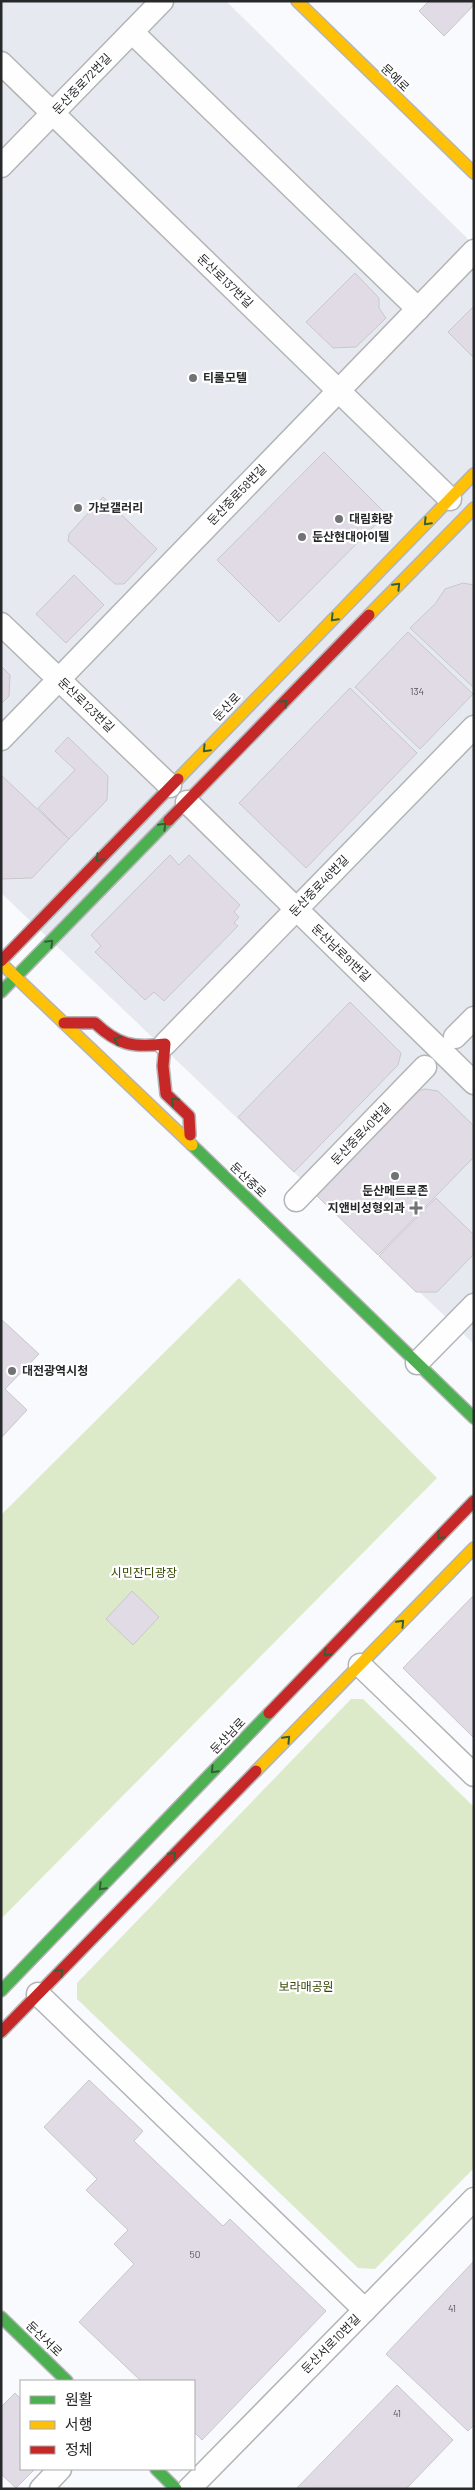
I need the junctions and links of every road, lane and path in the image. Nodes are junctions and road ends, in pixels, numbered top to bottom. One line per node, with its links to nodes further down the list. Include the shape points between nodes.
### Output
1 (162, 1): 3 (street, 둔산중로72번길)
2 (296, 1): 7 (main road, 문예로)
3 (132, 32): 5 (street, 둔산중로72번길); 9 (street)
4 (1, 63): 5 (street, 둔산로137번길)
5 (53, 113): 6 (street, 둔산중로72번길); 10 (street, 둔산로137번길)
6 (1, 166)
7 (474, 174)
8 (474, 251): 9 (street, 둔산중로58번길)
9 (418, 308): 10 (street, 둔산중로58번길)
10 (338, 391): 12 (street, 둔산로137번길); 15 (street, 둔산중로58번길)
11 (474, 474): 12 (main road, 둔산로)
12 (450, 499): 18 (main road, 둔산로, one-way to 18)
13 (471, 515): 19 (main road, one-way to 13)
14 (1, 624): 15 (street, 둔산로123번길)
15 (59, 679): 17 (street, 둔산중로58번길); 18 (street, 둔산로123번길)
16 (474, 727): 20 (street, 둔산중로46번길)
17 (1, 739)
18 (170, 786): 21 (main road, 둔산로, one-way to 21)
19 (187, 802): 20 (street, 둔산남로91번길); 22 (main road, one-way to 19)
20 (297, 909): 27 (street, 둔산중로46번길); 29 (street, 둔산남로91번길)
21 (1, 962): 22 (main road, 둔산중로)
22 (16, 978): 23 (main road); 25 (main road, 둔산중로)
23 (1, 992)
24 (474, 1018): 26 (street)
25 (64, 1023): 27 (main road, one-way to 25, via 142,1047 112,1039 95,1023); 30 (main road, 둔산중로)
26 (455, 1037)
27 (164, 1044): 30 (main road, one-way to 27, via 189,1116 166,1094)
28 (425, 1067): 31 (street, 둔산중로40번길)
29 (474, 1082)
30 (190, 1144): 33 (main road, 둔산중로)
31 (296, 1200)
32 (474, 1305): 33 (street)
33 (417, 1363): 34 (main road, 둔산중로)
34 (474, 1418)
35 (474, 1501): 39 (main road, 둔산남로, one-way to 39)
36 (474, 1548): 37 (main road, one-way to 36)
37 (360, 1664): 38 (street); 40 (main road, one-way to 37)
38 (474, 1774)
39 (1, 1991)
40 (38, 1994): 41 (main road); 43 (street)
41 (1, 2032)
42 (474, 2199): 43 (street, 둔산서로10번길)
43 (365, 2310): 50 (street, 둔산서로10번길)
44 (1, 2317): 45 (main road, 둔산서로)
45 (66, 2380)
46 (59, 2470): 48 (street)
47 (157, 2470): 49 (main road)
48 (40, 2489)
49 (176, 2489)
50 (189, 2489)

